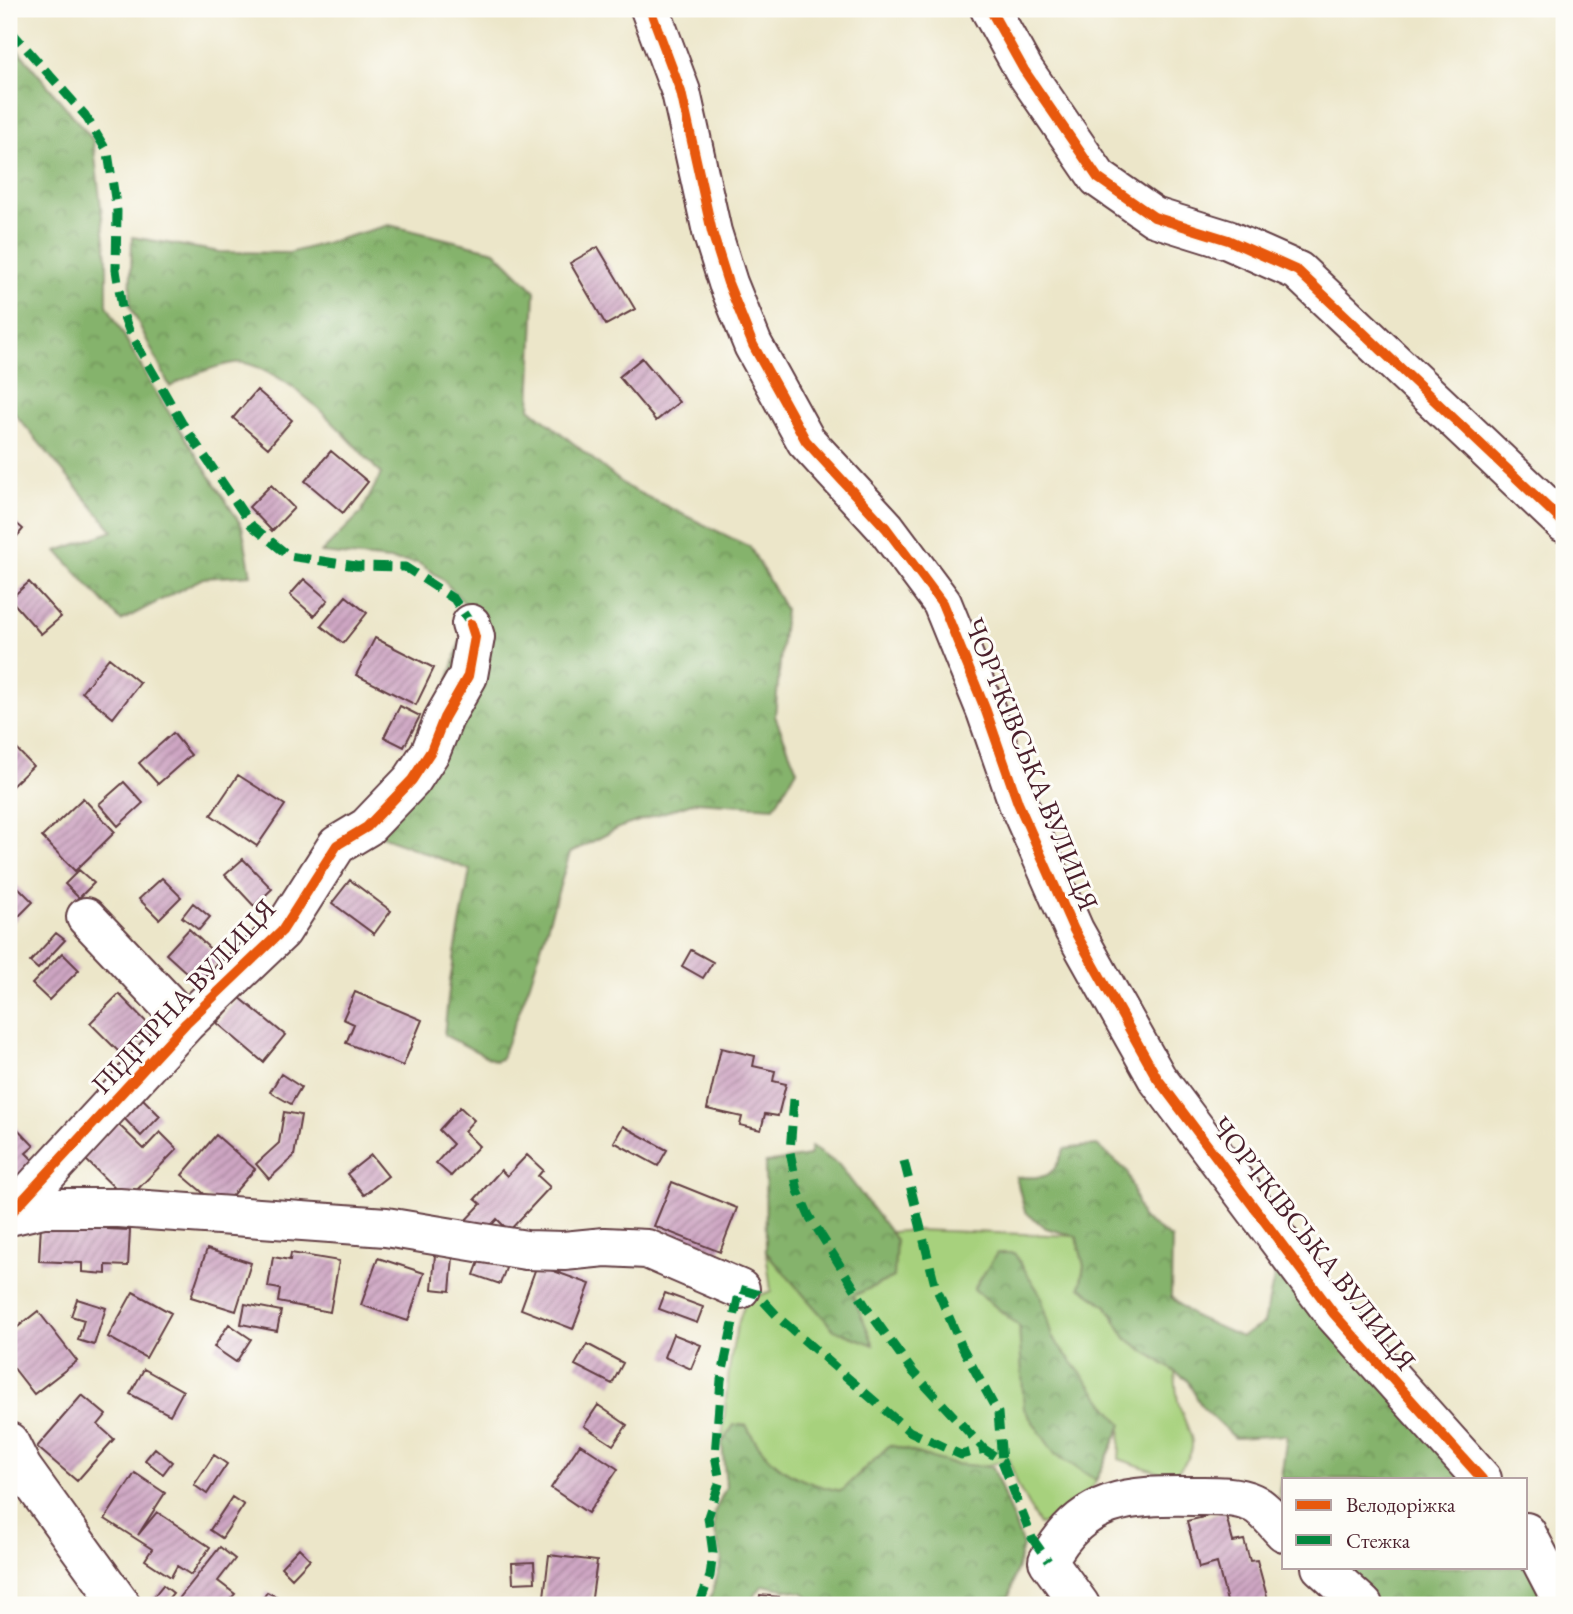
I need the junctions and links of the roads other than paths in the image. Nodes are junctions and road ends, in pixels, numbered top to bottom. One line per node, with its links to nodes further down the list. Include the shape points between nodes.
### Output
1 (650, 9): 10 (street, ЧОРТКІВСЬКА ВУЛИЦЯ, via 681,92 712,232 753,345 806,441 886,528 942,603 1018,803 1074,930 1157,1078 1334,1314)
2 (990, 9): 3 (street, via 1024,70 1098,178 1154,217 1228,240 1298,271)
3 (1564, 523)
4 (471, 624): 6 (street, ПІДГІРНА ВУЛИЦЯ, via 475,637 468,676 412,780 367,827 337,845 282,931)
5 (86, 917): 6 (street)
6 (186, 1023): 7 (street, ПІДГІРНА ВУЛИЦЯ)
7 (9, 1215): 8 (street, ПІДГІРНА ВУЛИЦЯ, via 64,1207 119,1208 386,1227 526,1250 647,1249)
8 (740, 1289)
9 (9, 1442): 14 (street, via 22,1468)
10 (1481, 1478)
11 (1282, 1530): 15 (street, via 1255,1503 1230,1497 1122,1498 1091,1513 1062,1535 1048,1561)
12 (1528, 1536): 17 (street)
13 (1322, 1568): 16 (street)
14 (121, 1605)
15 (1080, 1605)
16 (1363, 1605)
17 (1564, 1605)

